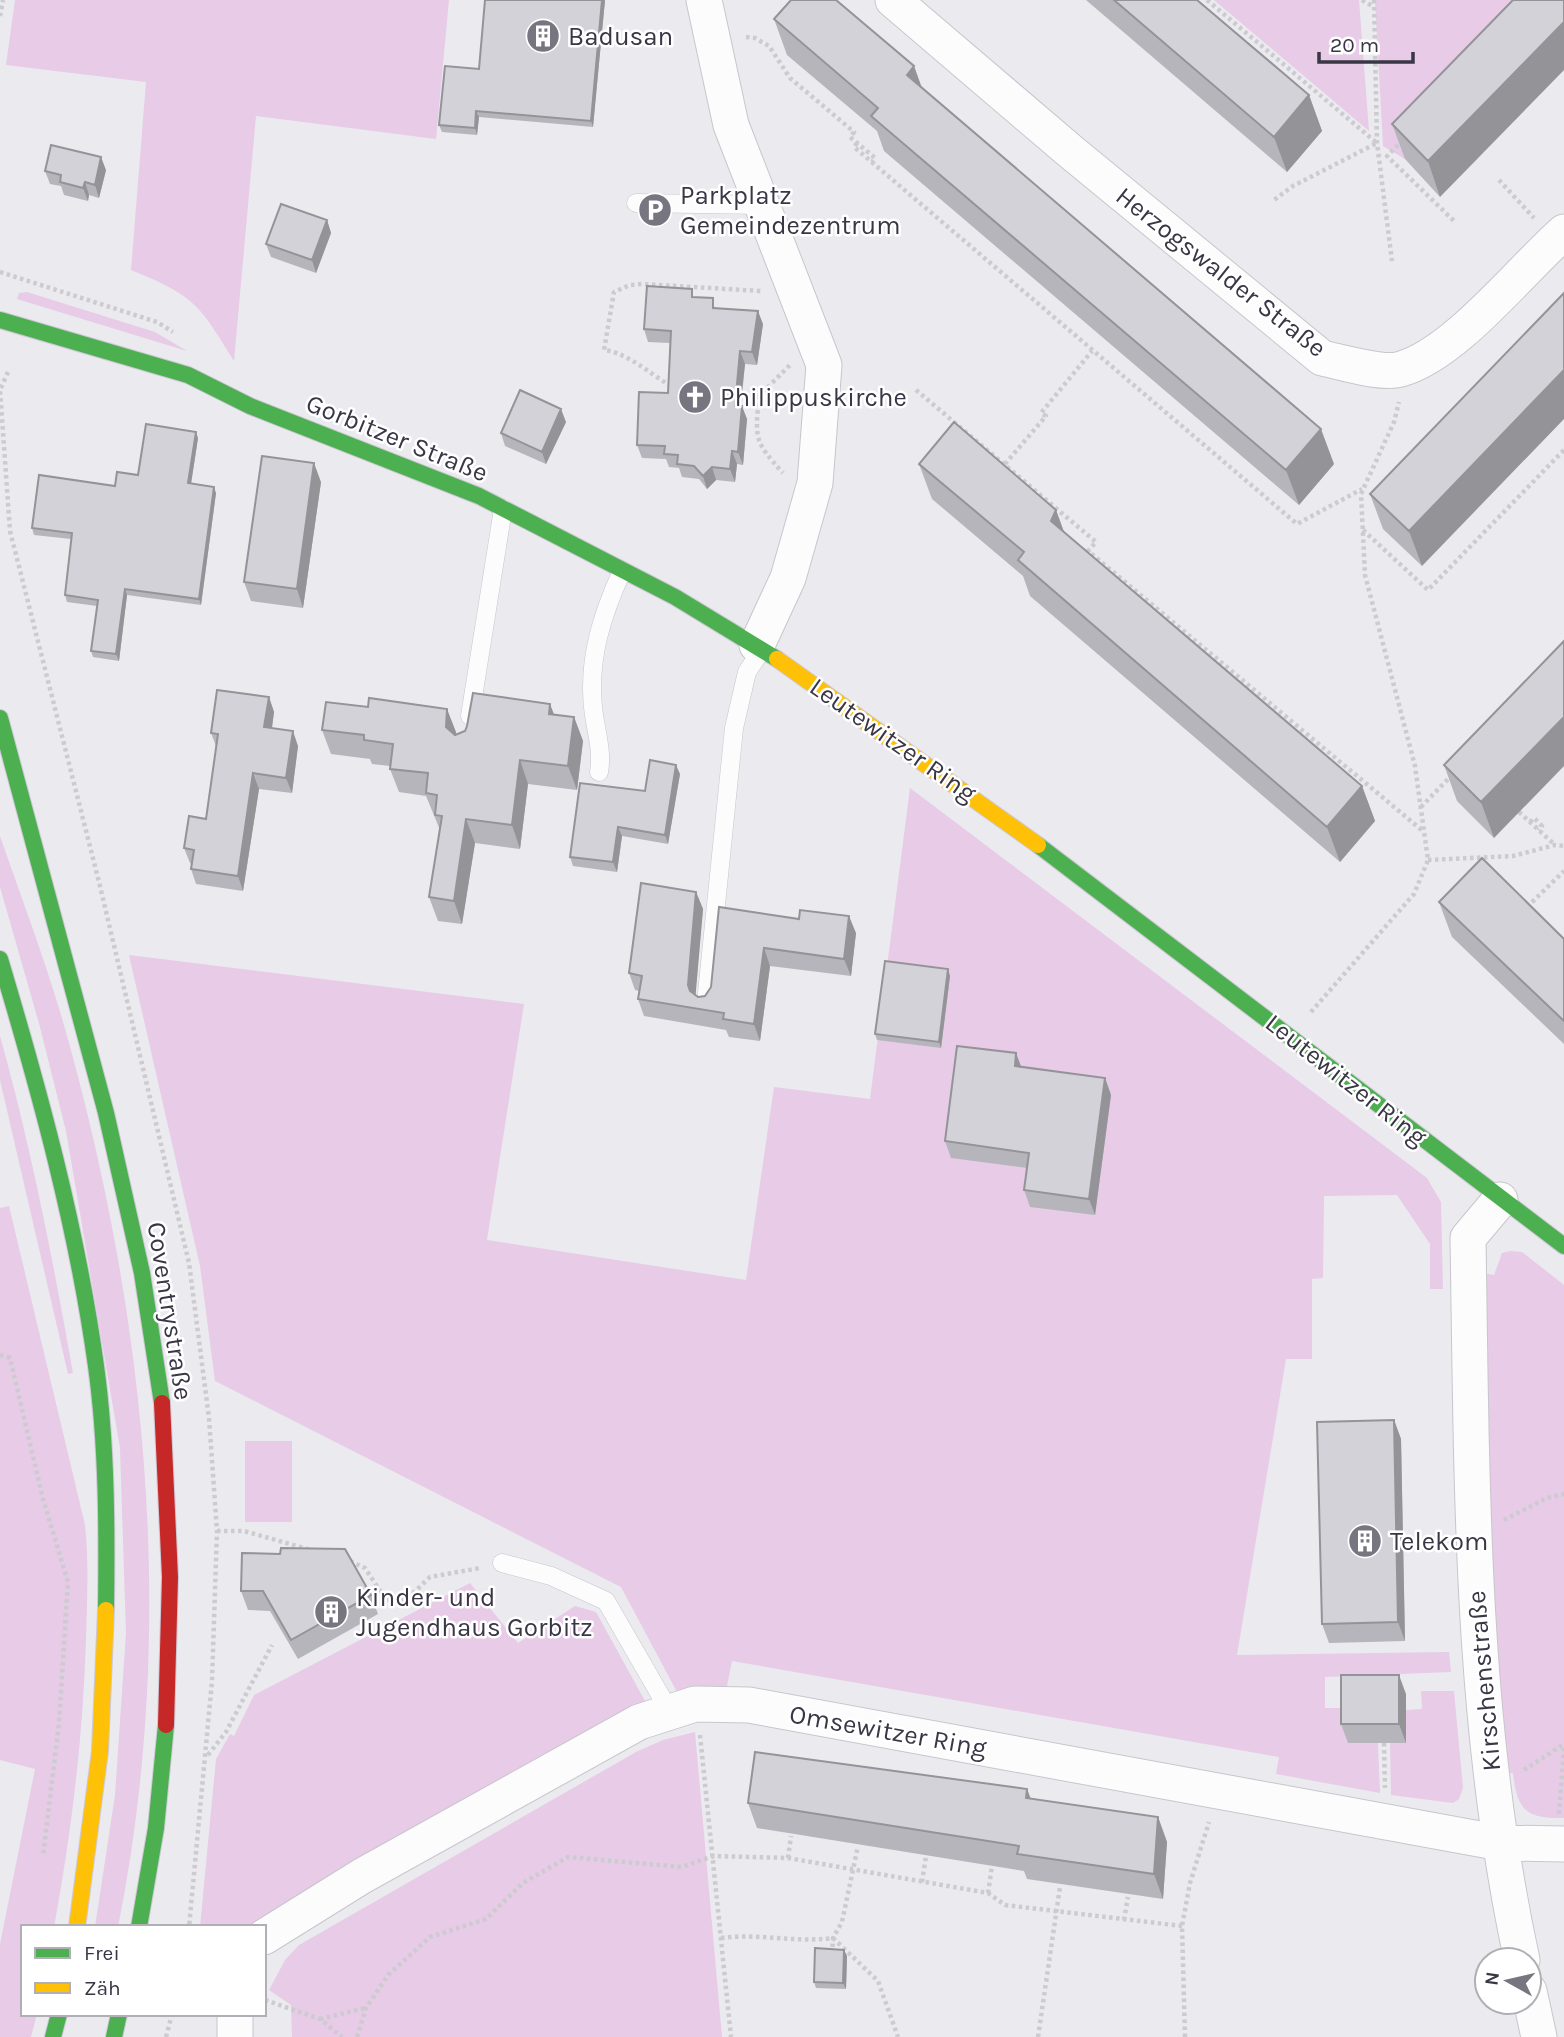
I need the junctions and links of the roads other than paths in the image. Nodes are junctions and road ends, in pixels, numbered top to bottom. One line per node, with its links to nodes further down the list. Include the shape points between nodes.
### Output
1 (705, 0): 4 (street, via 731,125)
2 (893, 0): 5 (street, Herzogswalder Straße, via 1322,358 1400,370 1444,347)
3 (636, 202): 4 (lane)
4 (762, 205): 9 (street, via 824,365 815,482 788,578)
5 (1559, 236)
6 (0, 320): 7 (main road, Gorbitzer Straße, via 188,375)
7 (503, 509): 8 (main road, Gorbitzer Straße); 11 (lane)
8 (622, 571): 9 (main road, Gorbitzer Straße); 12 (lane, via 607,605 592,664)
9 (760, 646): 14 (lane, via 747,672 734,728); 15 (main road, Leutewitzer Ring, via 999,815)
10 (0, 718): 22 (main road, Coventrystraße, via 98,1079 157,1358 167,1473 168,1690 155,1842)
11 (467, 734)
12 (599, 772)
13 (0, 959): 21 (main road, via 40,1091 77,1254 96,1368 107,1564 105,1689 100,1771)
14 (706, 1003)
15 (1500, 1200): 16 (main road, Leutewitzer Ring); 20 (street, Kirschenstraße, via 1468,1238 1480,1681)
16 (1564, 1247)
17 (502, 1563): 18 (lane, via 551,1576 606,1601)
18 (682, 1708): 20 (street, Omsewitzer Ring, via 749,1705); 23 (street, Omsewitzer Ring, via 639,1722 362,1876)
19 (1561, 1834): 20 (street, Omsewitzer Ring)
20 (1502, 1843): 24 (street, Kirschenstraße)
21 (77, 1925)
22 (139, 1925)
23 (266, 1936)
24 (1520, 1946)
25 (58, 2016): 29 (main road)
26 (119, 2016): 30 (main road)
27 (234, 2016): 31 (street)
28 (1534, 2016): 32 (street)
29 (53, 2037)
30 (114, 2037)
31 (235, 2037)
32 (1539, 2037)

